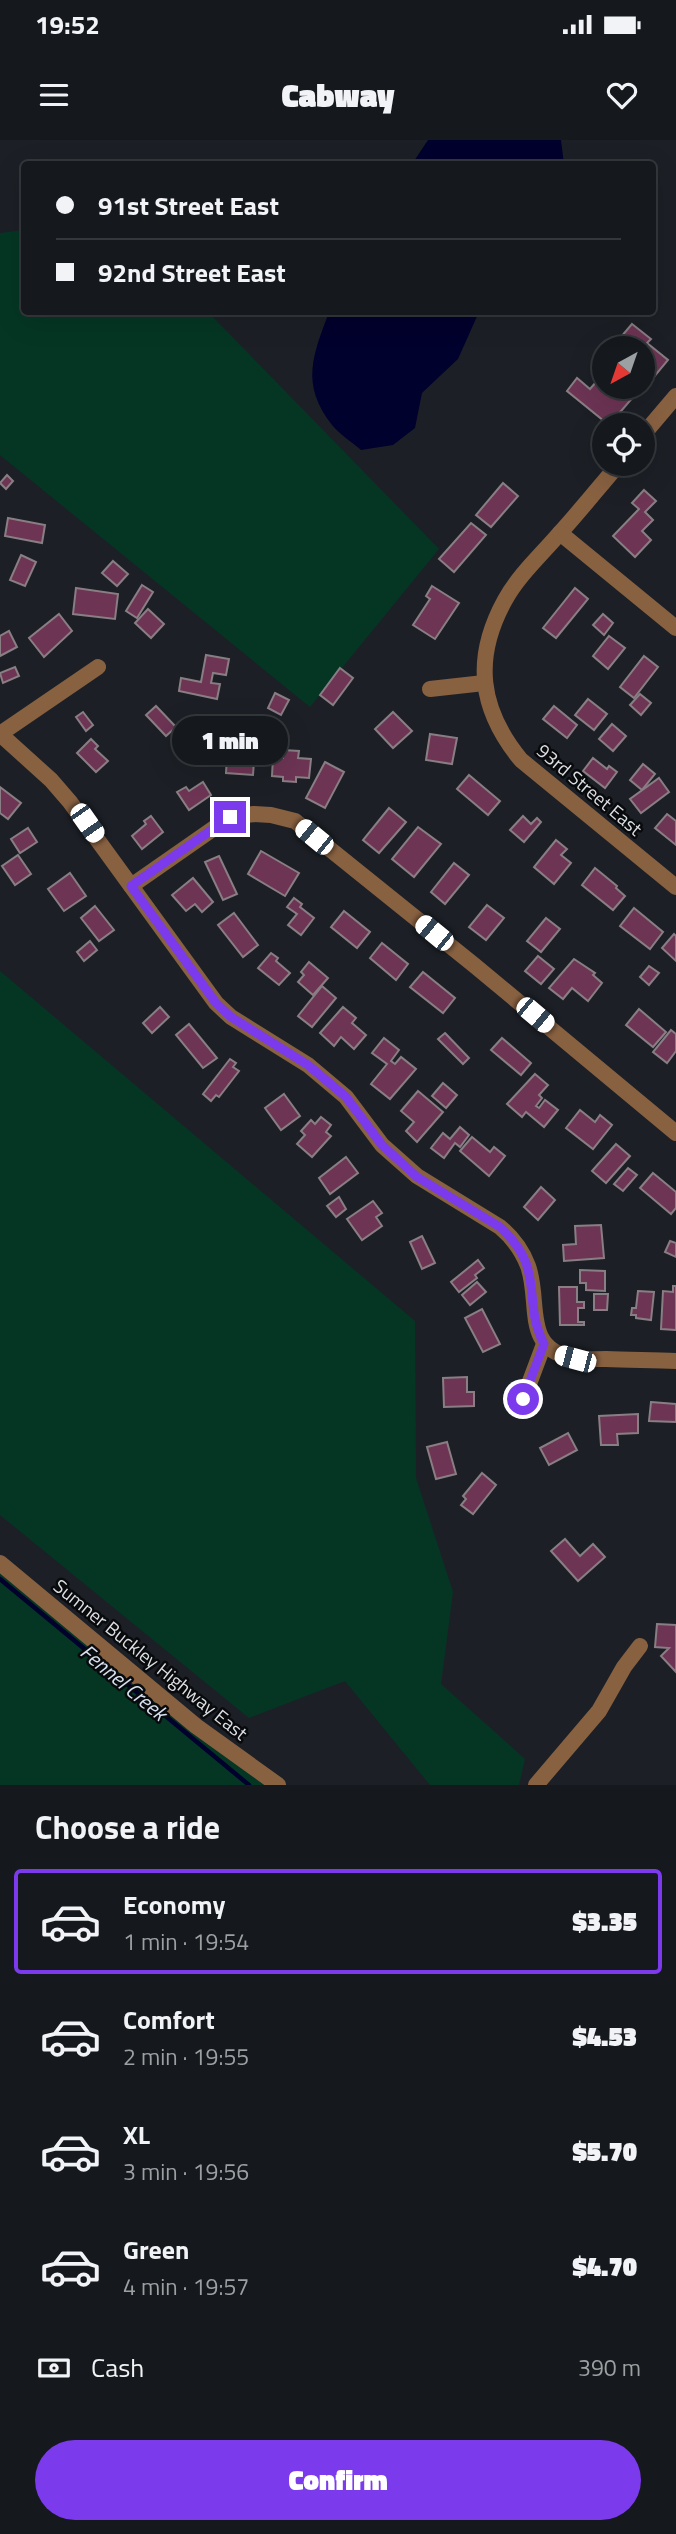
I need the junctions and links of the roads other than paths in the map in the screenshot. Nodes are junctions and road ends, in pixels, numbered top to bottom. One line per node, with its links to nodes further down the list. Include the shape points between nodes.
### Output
1 (676, 396): 2 (street)
2 (655, 421)
3 (609, 476): 4 (street)
4 (560, 533): 5 (street); 7 (street, via 506,598 486,646)
5 (676, 628)
6 (98, 667): 9 (street)
7 (484, 683): 8 (street); 11 (street, 93rd Street East, via 507,743 521,760)
8 (430, 689)
9 (0, 734): 10 (street, via 70,802)
10 (131, 886): 12 (street, via 230,817 262,815 295,821); 13 (street, via 231,1017 308,1065 346,1097 382,1145 417,1177 512,1238 529,1268 538,1334)
11 (676, 887)
12 (676, 1133)
13 (544, 1344): 14 (street, via 575,1359); 15 (street)
14 (676, 1361)
15 (523, 1399)
16 (0, 1563): 18 (street, Sumner Buckley Highway East, via 196,1726)
17 (640, 1646): 19 (street, via 599,1711)
18 (278, 1785)
19 (536, 1785)

